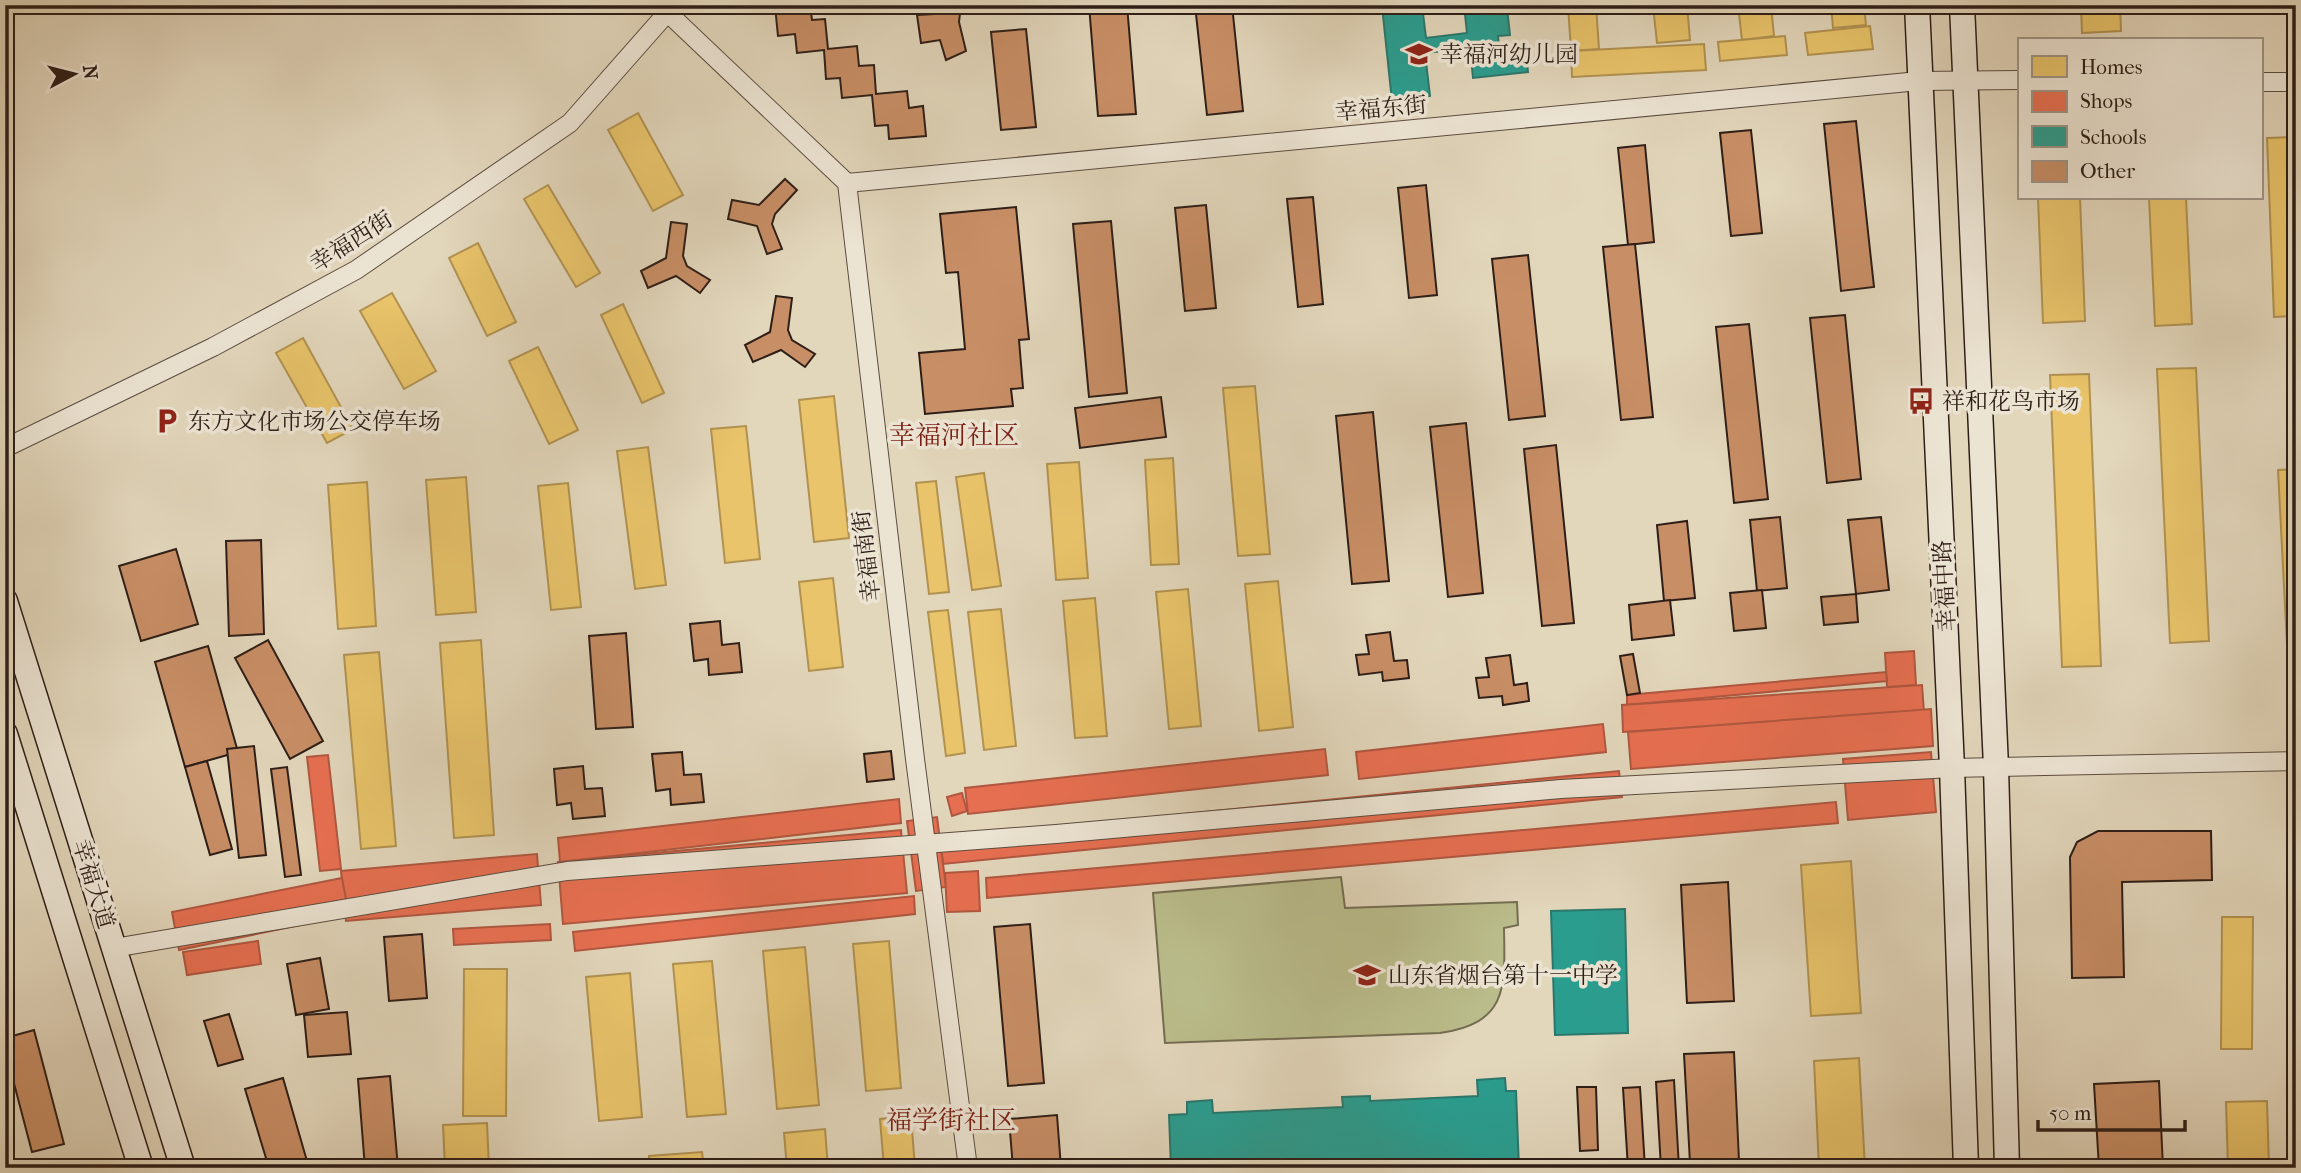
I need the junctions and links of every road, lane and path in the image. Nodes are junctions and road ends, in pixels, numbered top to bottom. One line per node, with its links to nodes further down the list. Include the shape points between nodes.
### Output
1 (1917, 5): 6 (main road, 幸福中路)
2 (1962, 5): 4 (main road, 幸福中路)
3 (671, 9): 9 (street); 10 (street, 幸福西街, via 570,123 356,270 213,347)
4 (1964, 79): 5 (street, 幸福东街); 6 (street, 幸福东街); 14 (main road, 幸福中路)
5 (2018, 80)
6 (1919, 81): 9 (street, 幸福东街); 15 (main road, 幸福中路)
7 (2262, 82): 8 (street)
8 (2296, 82)
9 (847, 183): 19 (street, 幸福南街)
10 (5, 447)
11 (5, 601): 16 (main road, 幸福大道)
12 (5, 734): 17 (main road, 幸福大道)
13 (2296, 761): 14 (street)
14 (1996, 767): 15 (street); 21 (main road, 幸福中路)
15 (1952, 768): 16 (street, via 1561,789 567,871); 20 (main road, 幸福中路)
16 (114, 948): 18 (main road, 幸福大道)
17 (141, 1168)
18 (183, 1168)
19 (968, 1168)
20 (1966, 1168)
21 (2007, 1168)

